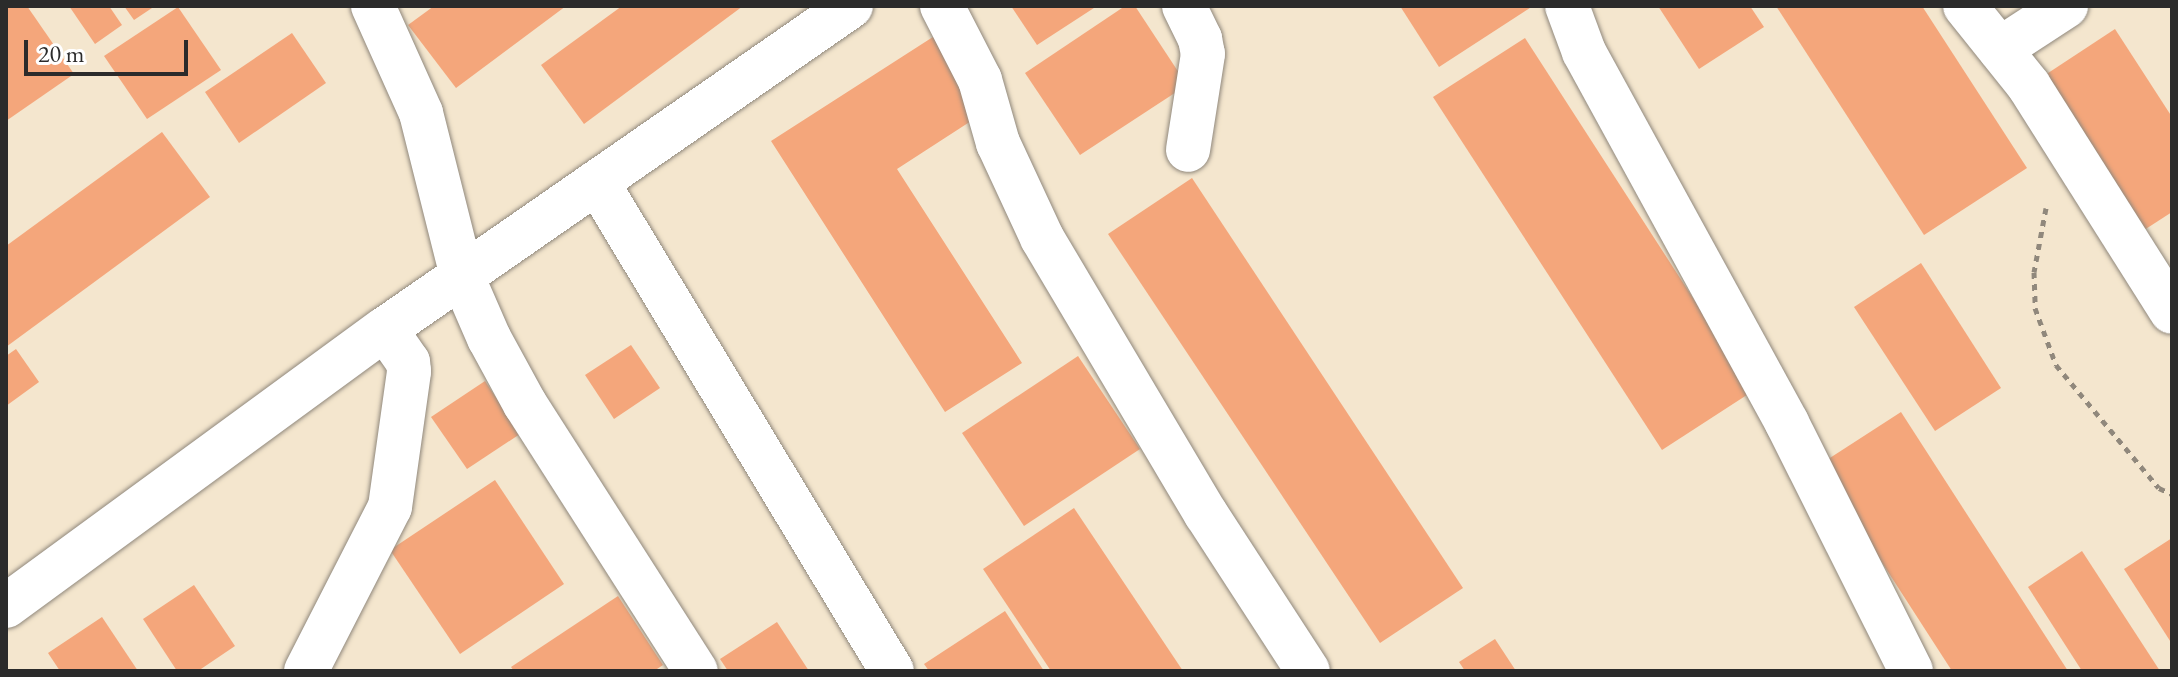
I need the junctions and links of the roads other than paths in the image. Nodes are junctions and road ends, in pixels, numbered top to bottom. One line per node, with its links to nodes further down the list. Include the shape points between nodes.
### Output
1 (373, 6): 11 (street, via 421,113)
2 (851, 6): 10 (street)
3 (942, 6): 18 (street, via 980,80 998,143 1042,238 1206,514)
4 (1184, 6): 9 (street, via 1203,54)
5 (1567, 6): 19 (street, via 1584,52 1787,423)
6 (1965, 6): 8 (street)
7 (2066, 6): 8 (street)
8 (2000, 49): 12 (street)
9 (1188, 150)
10 (597, 182): 11 (street); 17 (street)
11 (462, 276): 13 (street); 16 (street, via 525,404)
12 (2170, 303)
13 (385, 329): 14 (street); 15 (street, via 409,371 390,507)
14 (6, 606)
15 (306, 671)
16 (696, 671)
17 (892, 671)
18 (1308, 671)
19 (1911, 671)

